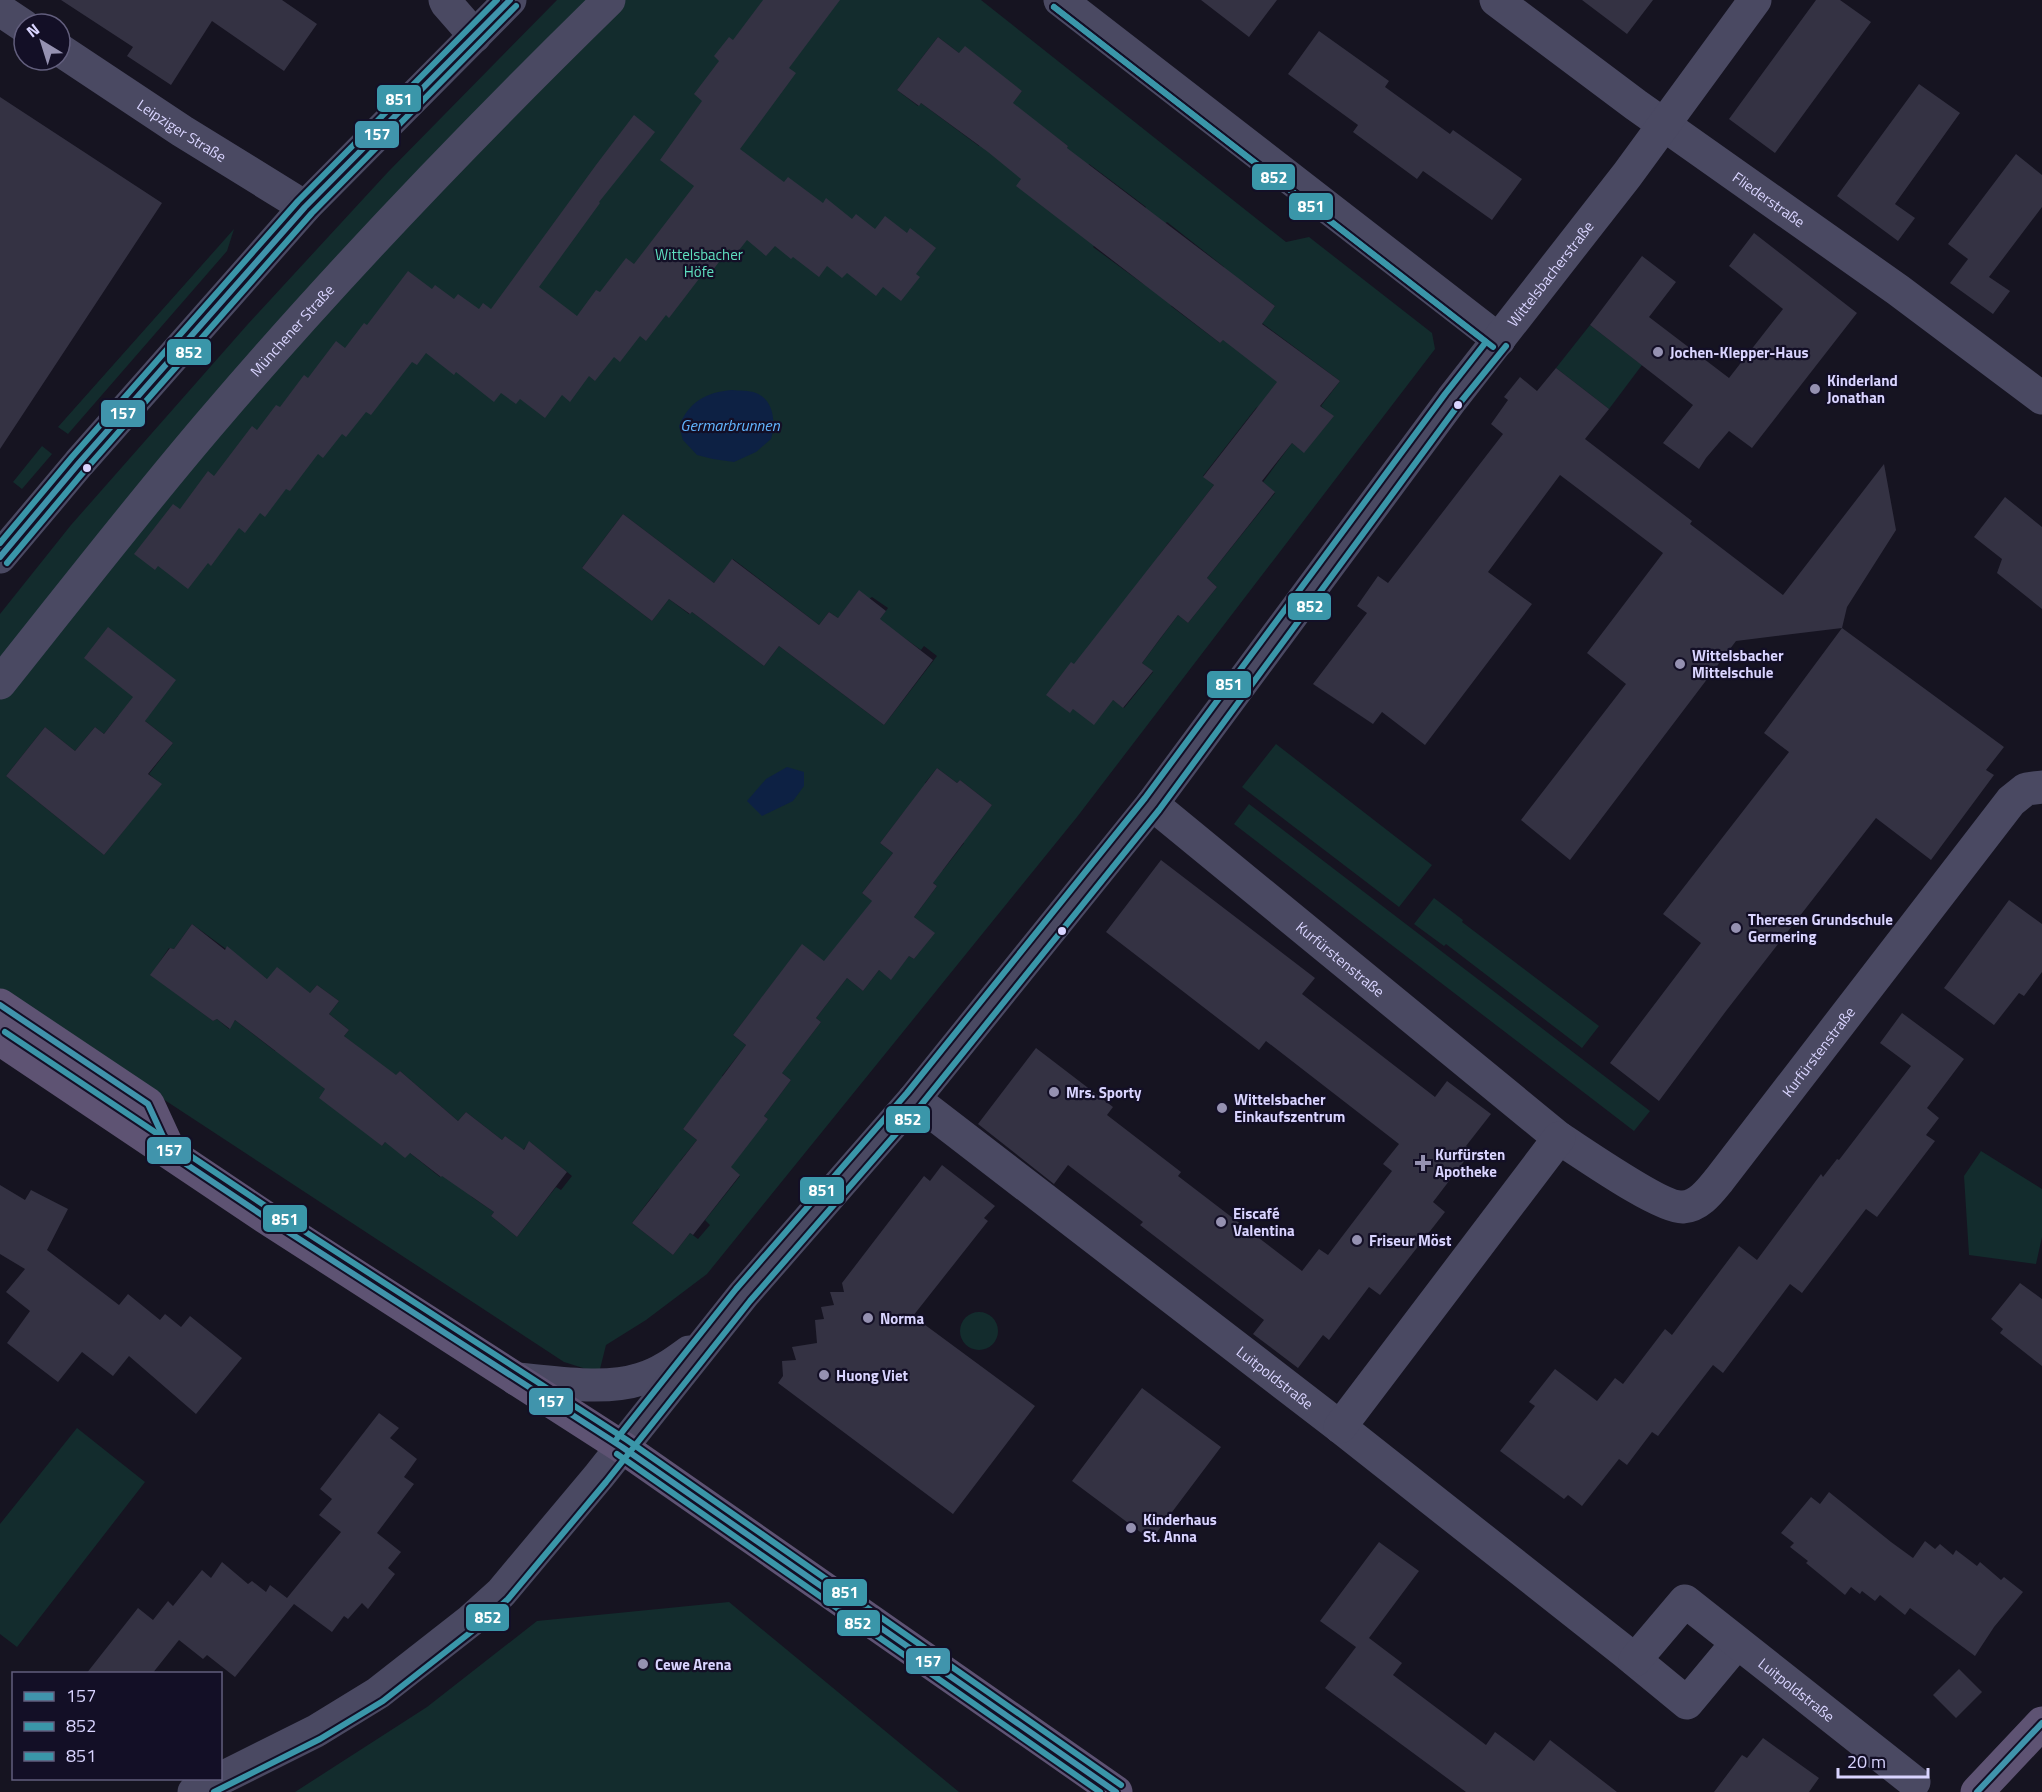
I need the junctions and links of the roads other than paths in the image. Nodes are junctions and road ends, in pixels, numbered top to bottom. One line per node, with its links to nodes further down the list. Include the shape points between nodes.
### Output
1 (446, 0): 7 (street)
2 (510, 0): 7 (street)
3 (609, 0): 14 (street, Münchener Straße, via 437,171 216,415)
4 (1060, 0): 11 (street)
5 (1496, 0): 9 (street, Fliederstraße)
6 (1755, 0): 9 (street, Wittelsbacherstraße)
7 (475, 36): 10 (street)
8 (72, 58): 10 (street, Leipziger Straße)
9 (1665, 124): 11 (street, Wittelsbacherstraße); 12 (street, Fliederstraße)
10 (305, 207): 13 (street)
11 (1499, 340): 16 (street, Wittelsbacherstraße)
12 (2042, 398)
13 (0, 557)
14 (0, 683)
15 (2042, 787): 20 (street, Kurfürstenstraße, via 2026,789 2011,801 1706,1197 1686,1207 1675,1207 1632,1185)
16 (1152, 804): 19 (street, Wittelsbacherstraße); 20 (street, Kurfürstenstraße)
17 (0, 1005): 21 (main road, via 148,1104)
18 (0, 1039): 21 (main road)
19 (914, 1099): 22 (street, Wittelsbacherstraße); 24 (street, Luitpoldstraße)
20 (1559, 1138): 24 (street)
21 (171, 1154): 23 (main road)
22 (714, 1332): 23 (street, Wittelsbacherstraße, via 670,1366 641,1379 616,1384); 25 (street, Wittelsbacherstraße)
23 (516, 1379): 25 (main road)
24 (1340, 1427): 27 (street, Luitpoldstraße)
25 (622, 1448): 29 (street, Wittelsbacherstraße, via 501,1593 470,1621 369,1699 316,1731); 33 (main road)
26 (1737, 1643): 27 (street, Luitpoldstraße, via 1685,1601); 27 (street, Luitpoldstraße, via 1687,1703); 31 (street, Luitpoldstraße)
27 (1635, 1660)
28 (2042, 1723): 34 (main road)
29 (222, 1778)
30 (218, 1780): 32 (street, Wittelsbacherstraße)
31 (1914, 1782)
32 (194, 1792)
33 (1116, 1792)
34 (1977, 1792)

